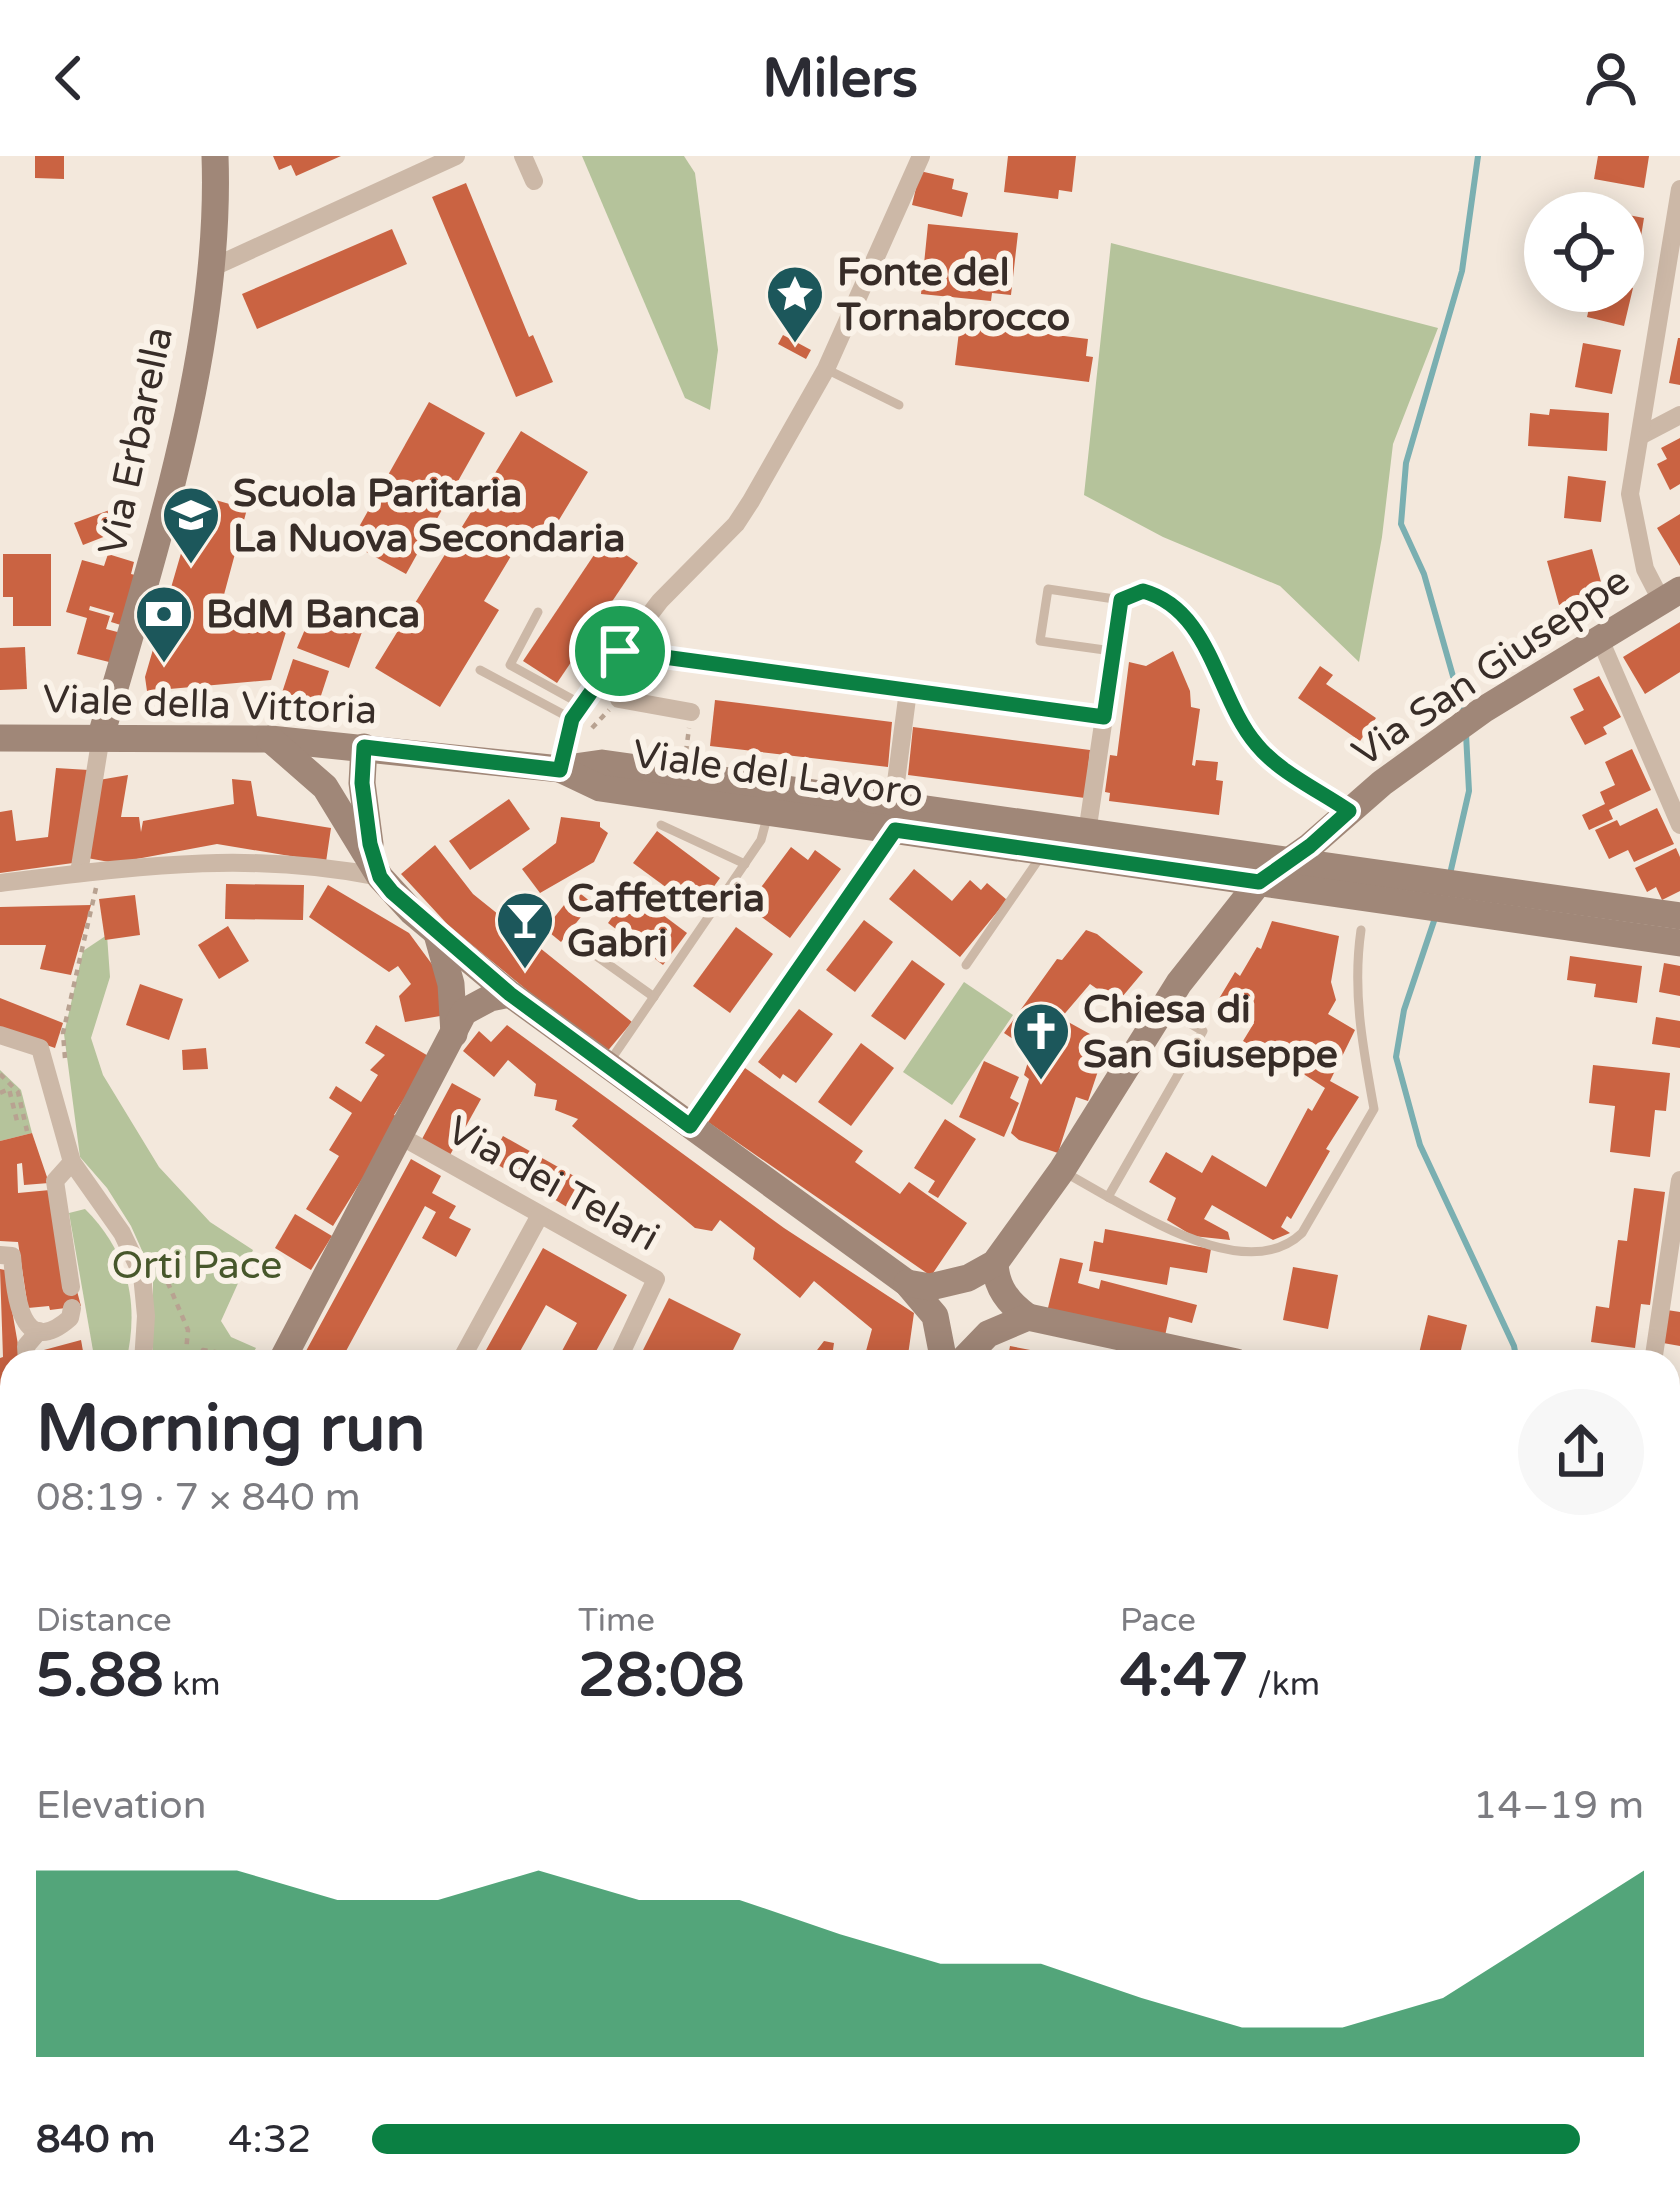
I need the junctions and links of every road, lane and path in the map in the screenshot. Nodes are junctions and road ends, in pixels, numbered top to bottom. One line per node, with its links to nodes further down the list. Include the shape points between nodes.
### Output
1 (215, 156): 7 (main road, Via Erbarella)
2 (523, 156): 5 (street)
3 (921, 156): 8 (street)
4 (454, 157): 7 (street)
5 (534, 181)
6 (1680, 189): 11 (street)
7 (209, 269): 25 (main road, Via Erbarella, via 167,503)
8 (826, 369): 9 (lane); 16 (street, via 736,524)
9 (899, 406)
10 (1680, 415): 11 (street)
11 (1640, 436): 12 (street, via 1630,494 1645,569)
12 (1671, 595): 15 (main road, Via San Giuseppe)
13 (1121, 600): 17 (street); 17 (lane, via 1048,590 1040,641); 30 (street, via 1143,591 1175,609 1204,642 1260,750)
14 (538, 612): 21 (lane, via 510,664)
15 (1598, 637): 30 (main road, Via San Giuseppe, via 1483,710); 34 (street)
16 (620, 651): 19 (street); 21 (street)
17 (1114, 651): 23 (street)
18 (481, 670): 21 (lane)
19 (908, 691): 23 (street); 32 (street)
20 (619, 699): 22 (street); 24 (path)
21 (576, 712): 29 (street)
22 (692, 712)
23 (1104, 717): 36 (street)
24 (589, 733)
25 (101, 736): 26 (main road, Viale della Vittoria); 27 (main road, Viale della Vittoria); 42 (street)
26 (0, 738)
27 (270, 739): 28 (main road, Viale della Vittoria); 35 (main road, via 316,777)
28 (364, 747): 29 (main road, Viale della Vittoria); 43 (main road, via 364,807)
29 (560, 770): 31 (main road, Viale del Lavoro, via 600,788); 32 (main road, Viale del Lavoro, via 602,763)
30 (1349, 811): 38 (main road, Via San Giuseppe)
31 (768, 812): 32 (main road, Viale del Lavoro); 39 (lane)
32 (894, 818): 36 (main road, Viale del Lavoro); 37 (main road, Viale del Lavoro); 66 (street)
33 (662, 825): 39 (lane)
34 (1680, 825)
35 (356, 833): 40 (street); 43 (main road)
36 (1087, 833): 38 (main road, Viale del Lavoro)
37 (1044, 851): 44 (main road, Viale del Lavoro); 53 (lane)
38 (1291, 860): 44 (main road, Via San Giuseppe); 46 (main road, Viale del Lavoro)
39 (745, 864): 55 (lane)
40 (336, 868): 41 (street, via 188,861); 43 (street)
41 (100, 871): 42 (street); 59 (path, via 62,1033)
42 (79, 873): 45 (street)
43 (380, 877): 50 (main road)
44 (1259, 882): 46 (main road, Viale del Lavoro); 56 (main road, Via San Giuseppe)
45 (0, 883)
46 (1395, 888): 47 (main road, Viale del Lavoro)
47 (1528, 908): 48 (main road, Viale del Lavoro); 51 (main road, Viale del Lavoro)
48 (1680, 916)
49 (1361, 930): 72 (lane, via 1356,1002 1374,1109 1302,1233 1273,1252 1214,1244 1164,1229)
50 (437, 934): 54 (main road); 57 (main road)
51 (1680, 943)
52 (581, 945): 55 (lane)
53 (966, 965)
54 (510, 994): 57 (main road, via 464,1012); 60 (main road)
55 (654, 997): 60 (lane)
56 (1162, 1008): 70 (main road, Via San Giuseppe); 72 (lane, via 1203,1031)
57 (454, 1034): 68 (main road)
58 (0, 1035): 69 (street, via 40,1048)
59 (64, 1057)
60 (607, 1066): 66 (main road)
61 (0, 1074): 63 (path)
62 (26, 1074): 63 (path)
63 (12, 1084): 65 (path)
64 (0, 1093): 65 (path, via 9,1089 17,1120)
65 (20, 1100): 67 (path)
66 (690, 1126): 77 (main road)
67 (27, 1131)
68 (402, 1137): 73 (street, Via dei Telari); 84 (main road)
69 (72, 1162): 76 (street); 80 (street, via 55,1180 70,1318)
70 (1062, 1170): 72 (lane); 75 (main road, Via San Giuseppe)
71 (1680, 1180): 78 (street)
72 (1108, 1197)
73 (540, 1215): 85 (street); 86 (street, Via dei Telari, via 656,1280)
74 (0, 1255): 80 (street, via 12,1256 17,1307)
75 (995, 1263): 77 (main road, via 930,1287); 79 (main road, via 1004,1294)
76 (142, 1275): 82 (street); 83 (path, via 165,1276 188,1330)
77 (907, 1283): 87 (main road, via 935,1316)
78 (1671, 1297): 90 (street)
79 (1028, 1317): 88 (main road); 89 (main road)
80 (39, 1331): 81 (street)
81 (26, 1350)
82 (144, 1350)
83 (186, 1350)
84 (287, 1350)
85 (466, 1350)
86 (623, 1350)
87 (942, 1350)
88 (973, 1350)
89 (1181, 1350)
90 (1656, 1350)

